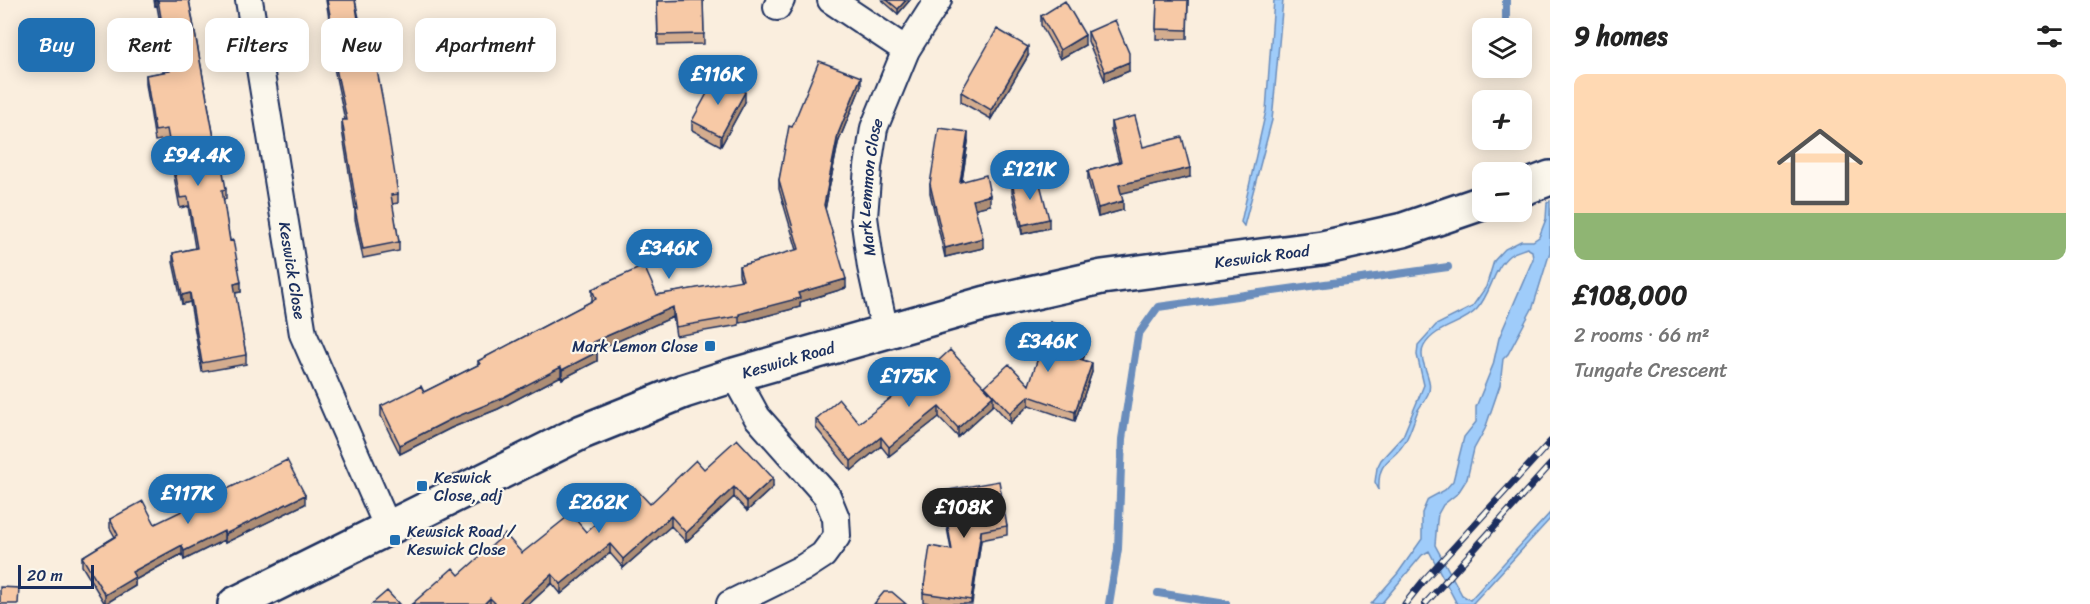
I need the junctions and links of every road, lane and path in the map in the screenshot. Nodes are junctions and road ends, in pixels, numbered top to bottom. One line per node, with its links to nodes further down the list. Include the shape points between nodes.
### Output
1 (249, 0): 8 (street, Keswick Close, via 303,334)
2 (831, 0): 4 (street)
3 (938, 0): 4 (street, Mark Lemmon Close)
4 (906, 50): 6 (street, Mark Lemmon Close, via 874,128 864,217)
5 (1472, 206): 6 (street, Keswick Road, via 1403,230 1322,248 1102,277)
6 (885, 331): 7 (street, Keswick Road)
7 (734, 375): 8 (street, Keswick Road, via 582,432); 10 (street, via 757,417 826,496 836,518 837,536 824,555)
8 (388, 528): 9 (street, Keswick Road)
9 (235, 604)
10 (730, 604)

